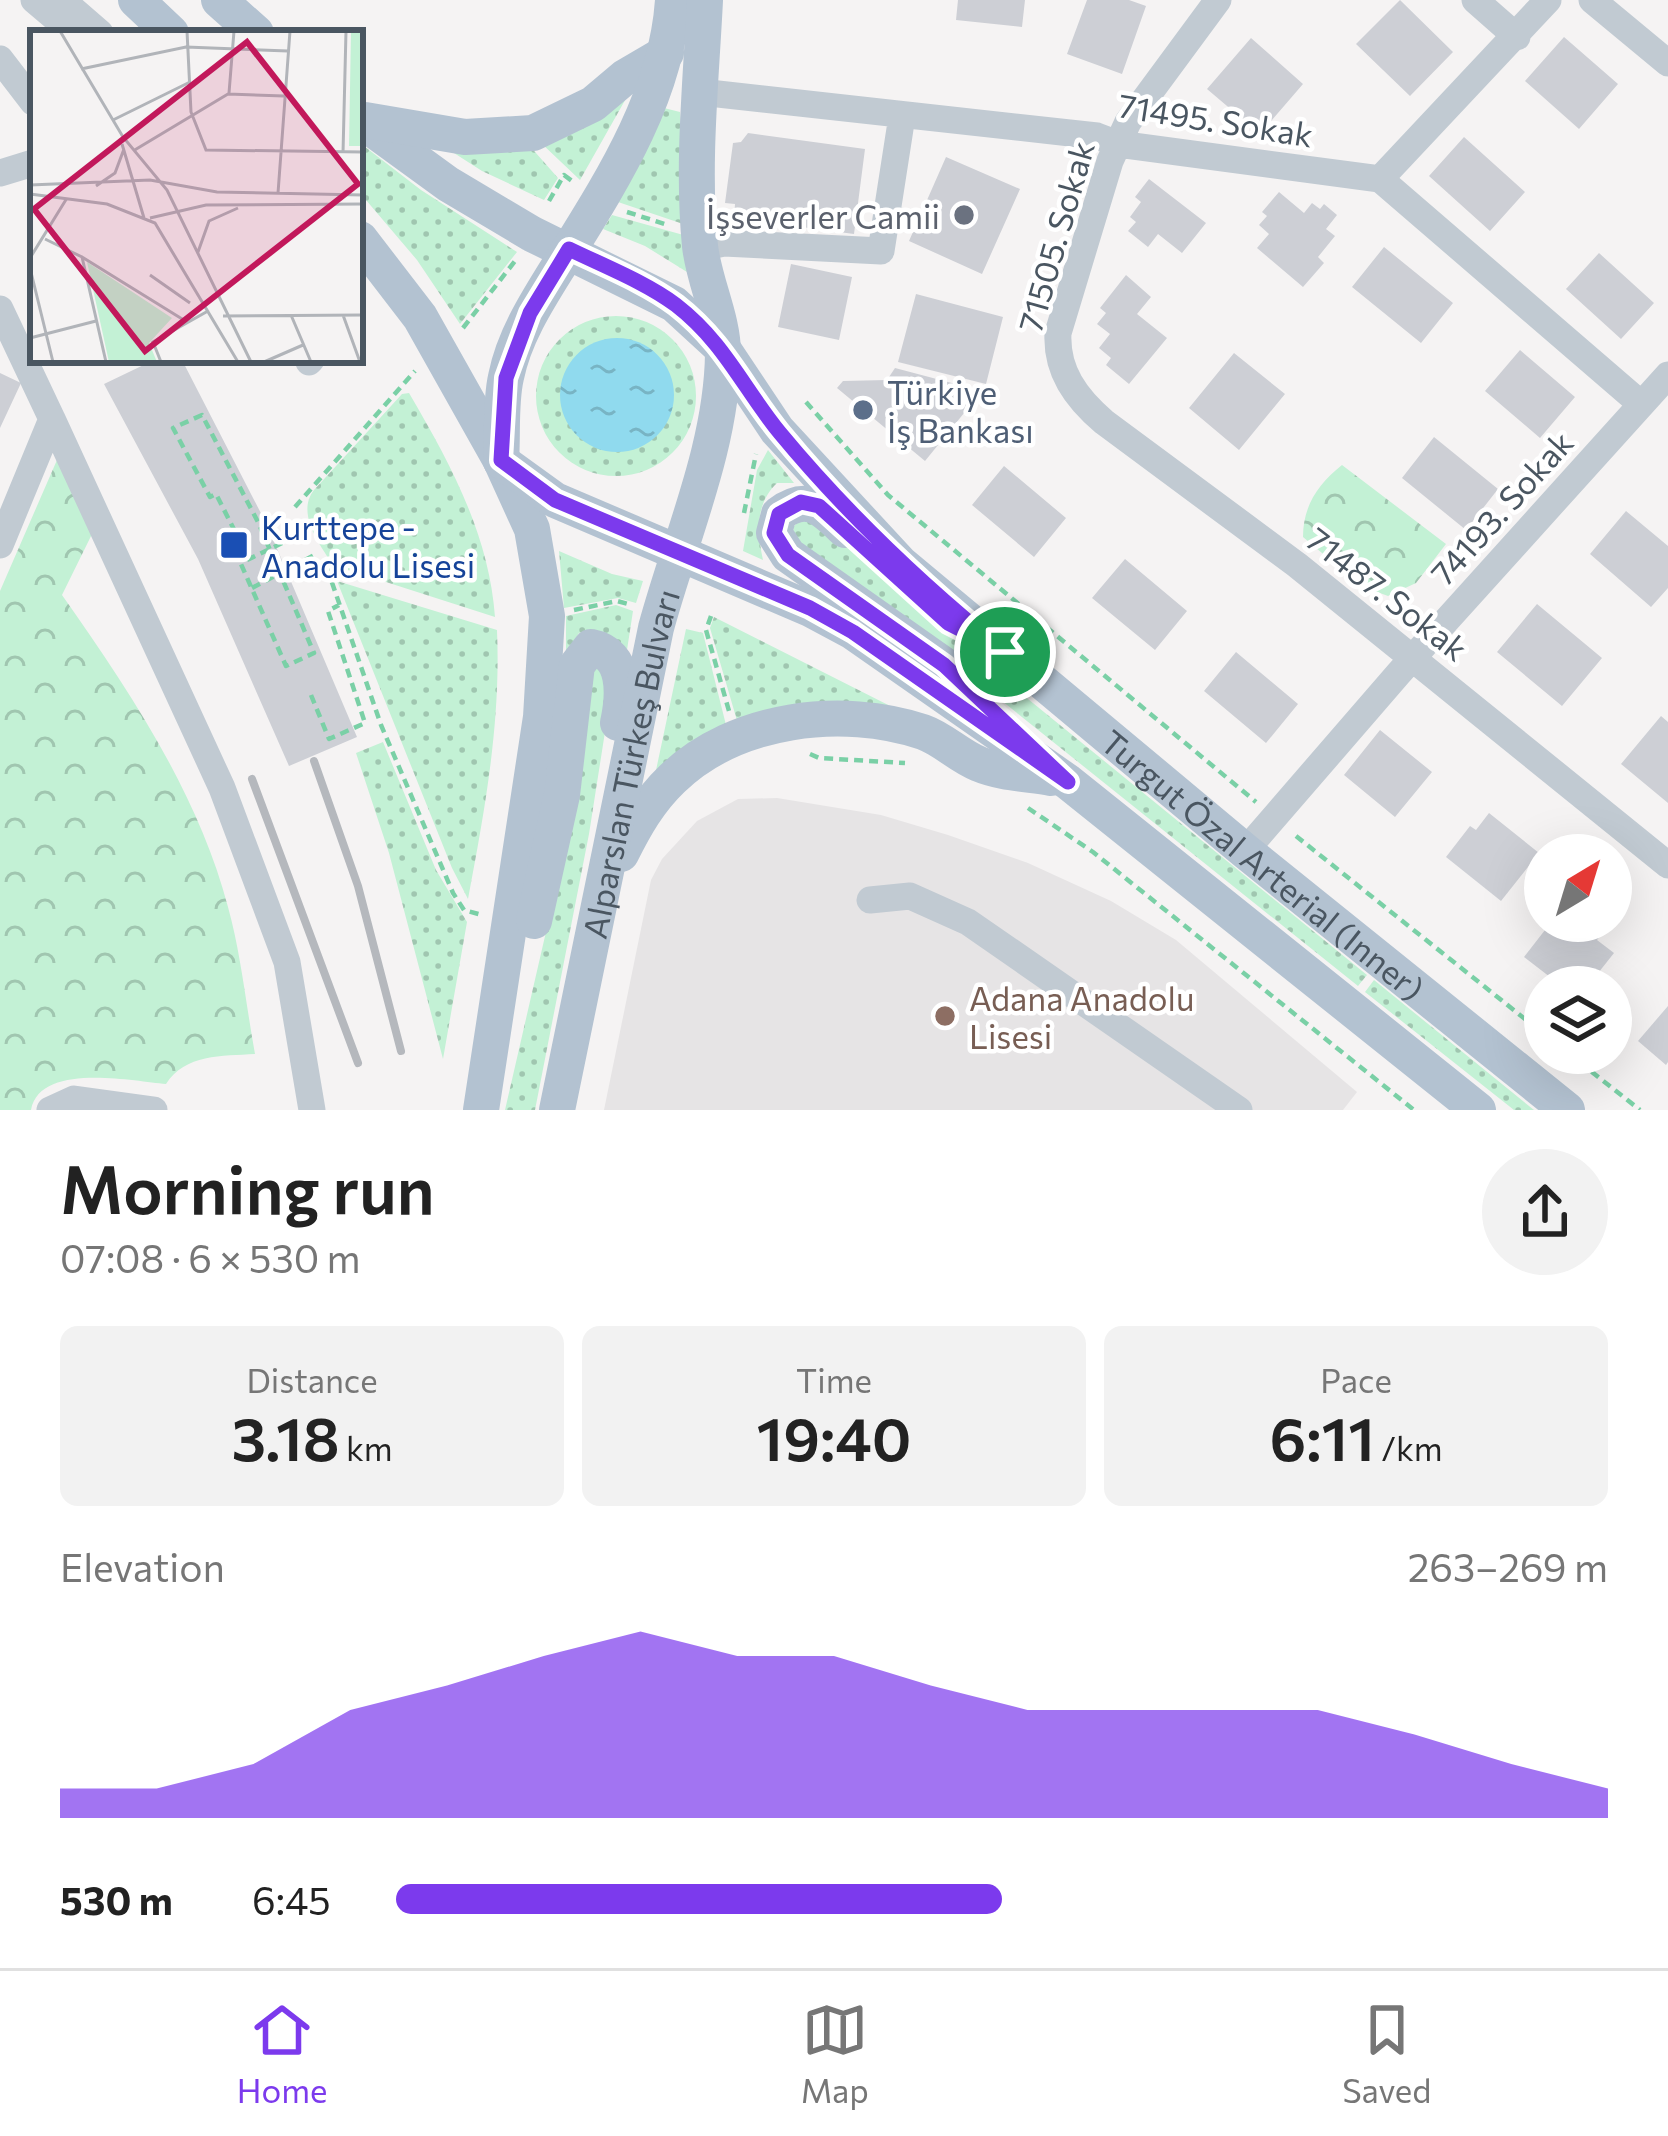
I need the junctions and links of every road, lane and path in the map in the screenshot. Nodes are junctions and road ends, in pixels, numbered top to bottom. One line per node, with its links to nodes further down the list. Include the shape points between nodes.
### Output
1 (9, 0): 11 (street)
2 (34, 0): 12 (street)
3 (62, 0): 13 (street)
4 (219, 0): 14 (main road)
5 (673, 0): 16 (main road)
6 (705, 0): 19 (main road)
7 (1218, 0): 24 (street, 71505. Sokak)
8 (1475, 0): 15 (street)
9 (1549, 0): 15 (street)
10 (1592, 0): 18 (street)
11 (44, 30)
12 (69, 30)
13 (97, 30)
14 (253, 30)
15 (1517, 37): 27 (street)
16 (666, 53): 22 (main road, via 593,104 533,133 465,137); 34 (main road, via 646,109)
17 (0, 58): 20 (street)
18 (1668, 63)
19 (700, 92): 21 (street, 71495. Sokak); 33 (main road)
20 (30, 98)
21 (902, 116): 24 (street, 71495. Sokak); 33 (street, via 880,250)
22 (363, 120)
23 (363, 121): 34 (main road, via 448,184)
24 (1118, 144): 27 (street, 71495. Sokak); 41 (street, 71505. Sokak, via 1058,333)
25 (30, 164): 26 (street)
26 (0, 173)
27 (1380, 179): 43 (street)
28 (577, 184): 29 (path, via 564,175)
29 (549, 201)
30 (616, 209): 31 (path)
31 (670, 225)
32 (363, 243): 46 (main road, via 420,317)
33 (700, 248): 38 (main road)
34 (569, 249): 38 (main road, via 674,304); 46 (main road, via 530,313 506,378)
35 (520, 255): 37 (path)
36 (0, 309): 44 (street)
37 (463, 328)
38 (723, 350): 54 (main road, Alparslan Türkeş Bulvarı, via 717,410); 65 (main road, Turgut Özal Arterial (Inner), via 777,430 841,502)
39 (418, 366): 47 (path)
40 (1668, 375): 43 (street, 74193. Sokak)
41 (1065, 377): 66 (street, 71487. Sokak, via 1104,422)
42 (806, 402): 72 (path, via 889,495)
43 (1641, 404): 66 (street, 74193. Sokak)
44 (52, 419): 51 (street); 85 (street, via 222,788 286,962)
45 (762, 447): 48 (path)
46 (501, 460): 54 (main road, via 555,500); 80 (main road, via 532,529 547,616)
47 (295, 507)
48 (741, 527)
49 (307, 531): 52 (path)
50 (230, 537): 55 (path)
51 (0, 545)
52 (270, 550): 55 (path); 55 (path, via 202,415 173,428); 57 (path)
53 (318, 553): 57 (path)
54 (680, 554): 71 (main road, via 853,632); 77 (main road, Alparslan Türkeş Bulvarı, via 656,628)
55 (245, 561): 58 (path)
56 (327, 568): 59 (path)
57 (280, 573): 58 (path); 58 (path, via 314,653 286,666)
58 (252, 588)
59 (339, 605): 67 (path, via 328,610 365,723 329,739); 79 (path, via 453,893 464,910)
60 (634, 606): 61 (path, via 617,601)
61 (563, 612)
62 (711, 616): 64 (path)
63 (688, 626): 64 (path)
64 (706, 630): 68 (path)
65 (1005, 652): 71 (main road, via 948,623 819,506 801,502 779,514 774,533 788,555 944,665); 75 (main road, Turgut Özal Arterial (Inner))
66 (1414, 658): 75 (street, 74193. Sokak); 76 (street, 71487. Sokak)
67 (310, 695)
68 (732, 722)
69 (806, 752): 70 (path)
70 (906, 763)
71 (1068, 782): 77 (main road, via 980,764 923,733 888,725 778,725 723,744 672,778 646,808); 91 (main road, Turgut Özal Arterial (Inner))
72 (1257, 802)
73 (1025, 806): 90 (path)
74 (1288, 830): 81 (path)
75 (1245, 851): 92 (main road, Turgut Özal Arterial (Inner))
76 (1668, 866)
77 (600, 895): 88 (main road, Alparslan Türkeş Bulvarı)
78 (871, 900): 89 (street, via 910,896 968,922)
79 (487, 916)
80 (507, 958): 86 (main road); 87 (main road, via 534,923 562,795 577,664 600,648 620,674 622,701)
81 (1524, 1018)
82 (1595, 1074): 93 (path)
83 (50, 1110): 84 (street, via 74,1100)
84 (154, 1110)
85 (312, 1110)
86 (482, 1110)
87 (543, 1110)
88 (557, 1110)
89 (1238, 1110)
90 (1414, 1110)
91 (1478, 1110)
92 (1567, 1110)
93 (1640, 1110)

